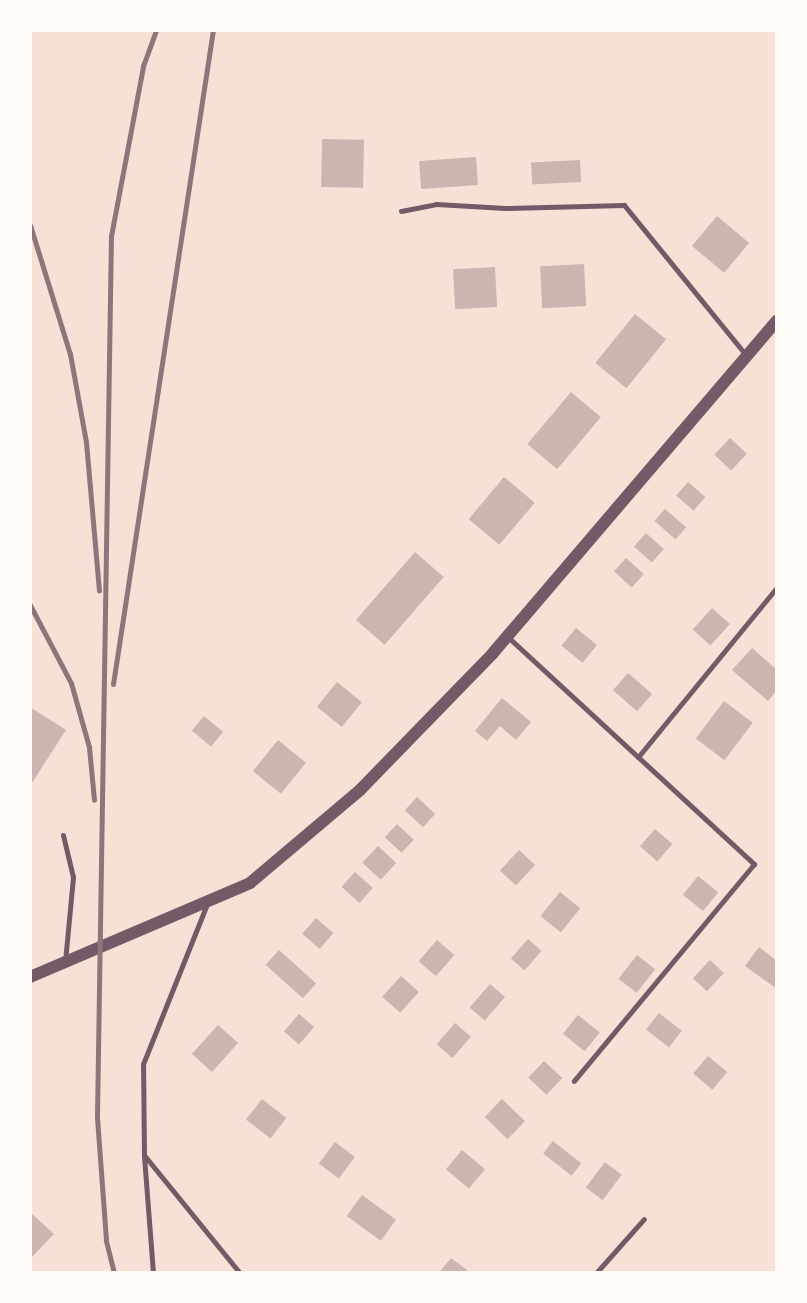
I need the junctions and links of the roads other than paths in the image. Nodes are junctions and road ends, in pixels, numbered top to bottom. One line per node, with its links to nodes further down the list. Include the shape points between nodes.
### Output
1 (401, 211): 3 (lane, via 436,204 505,208 624,205)
2 (777, 321): 3 (street)
3 (746, 355): 5 (street)
4 (777, 587): 6 (lane)
5 (507, 637): 6 (lane); 8 (street, via 360,790 250,883)
6 (638, 757): 11 (lane, via 754,864)
7 (62, 835): 9 (lane, via 73,877)
8 (208, 901): 9 (street); 12 (lane, via 143,1064)
9 (65, 962): 10 (street)
10 (30, 977)
11 (574, 1081)
12 (144, 1156): 14 (lane); 15 (lane)
13 (644, 1219): 16 (lane)
14 (153, 1273)
15 (240, 1273)
16 (596, 1273)

